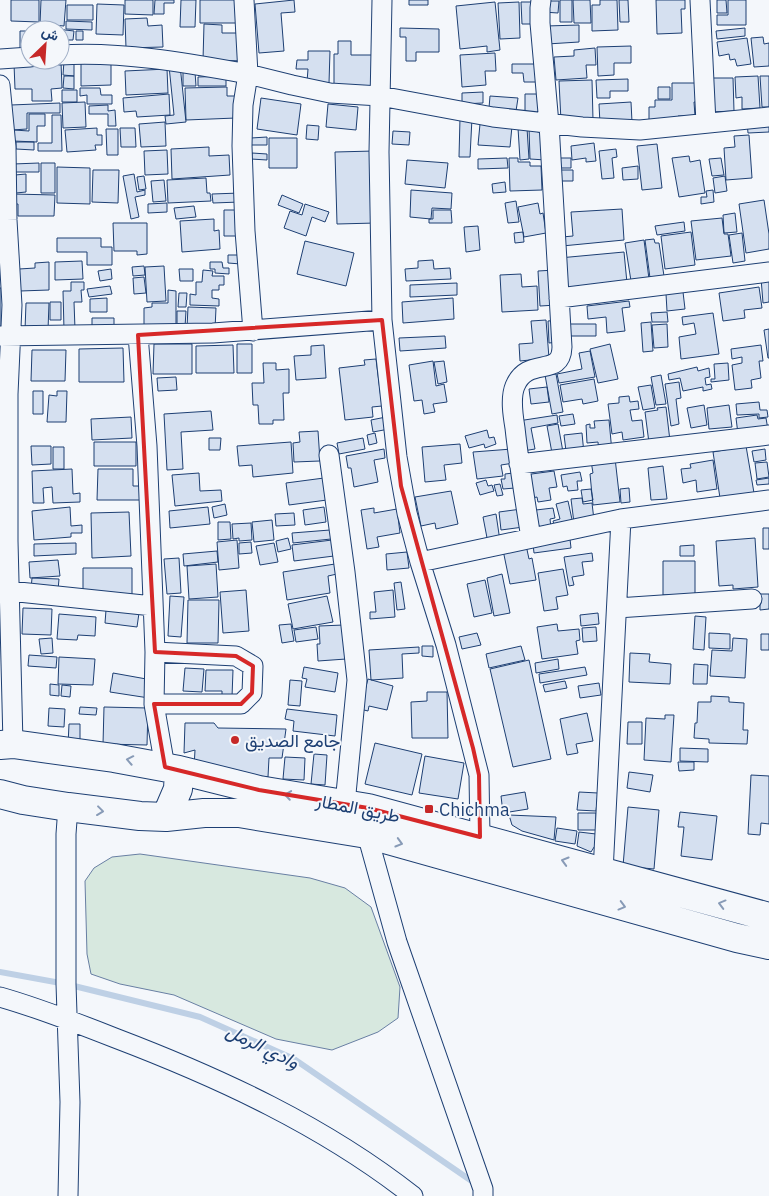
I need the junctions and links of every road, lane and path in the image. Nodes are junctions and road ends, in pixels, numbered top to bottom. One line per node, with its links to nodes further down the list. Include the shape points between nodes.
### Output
1 (244, 0): 8 (street)
2 (382, 0): 10 (street)
3 (541, 0): 13 (street)
4 (700, 0): 12 (street)
5 (70, 55): 8 (street, via 140,58)
6 (20, 58): 7 (street)
7 (0, 59)
8 (248, 74): 10 (street, via 330,93); 17 (street, via 242,146)
9 (0, 85): 19 (street, via 6,147 12,305)
10 (380, 96): 13 (street, via 484,116); 16 (street)
11 (769, 117): 12 (street)
12 (706, 123): 13 (street, via 640,130)
13 (549, 124): 15 (street)
14 (769, 272): 15 (street)
15 (559, 298): 22 (street, via 562,356 552,365 530,369 514,388 513,411)
16 (382, 320): 17 (street); 26 (street, via 401,486)
17 (253, 331): 18 (street)
18 (138, 335): 19 (street); 29 (street)
19 (5, 336): 27 (street)
20 (769, 436): 22 (street)
21 (329, 455): 37 (street, via 357,680)
22 (519, 464): 25 (street)
23 (769, 500): 24 (street)
24 (621, 519): 25 (street); 30 (street)
25 (530, 538): 26 (street)
26 (420, 562): 39 (street, via 446,645 479,775)
27 (9, 591): 29 (street); 33 (street)
28 (752, 599): 30 (street)
29 (153, 606): 31 (street)
30 (617, 608): 41 (street)
31 (155, 652): 32 (street); 32 (street, via 236,656 253,666 252,694 241,704)
32 (154, 704): 34 (street)
33 (7, 745): 34 (main road, طريق المطار, one-way to 33, via 95,754)
34 (172, 768): 37 (main road, طريق المطار, one-way to 34); 38 (main road, via 178,789)
35 (0, 794): 36 (main road, طريق المطار)
36 (68, 808): 38 (main road, طريق المطار, one-way to 38); 46 (street)
37 (360, 815): 38 (main road, طريق المطار, via 204,813); 39 (main road, طريق المطار); 40 (main road, طريق المطار, one-way to 40); 49 (street, via 397,942)
38 (166, 817)
39 (480, 837): 40 (street); 41 (main road, طريق المطار, one-way to 39)
40 (472, 864): 42 (main road, طريق المطار)
41 (603, 872): 42 (street); 43 (main road, طريق المطار, one-way to 41)
42 (597, 899): 44 (main road, طريق المطار, one-way to 44)
43 (769, 917)
44 (769, 945)
45 (0, 997): 46 (street)
46 (66, 1019): 47 (street, via 70,1102); 48 (street, via 166,1057 248,1094 342,1147)
47 (68, 1196)
48 (413, 1196)
49 (483, 1196)

